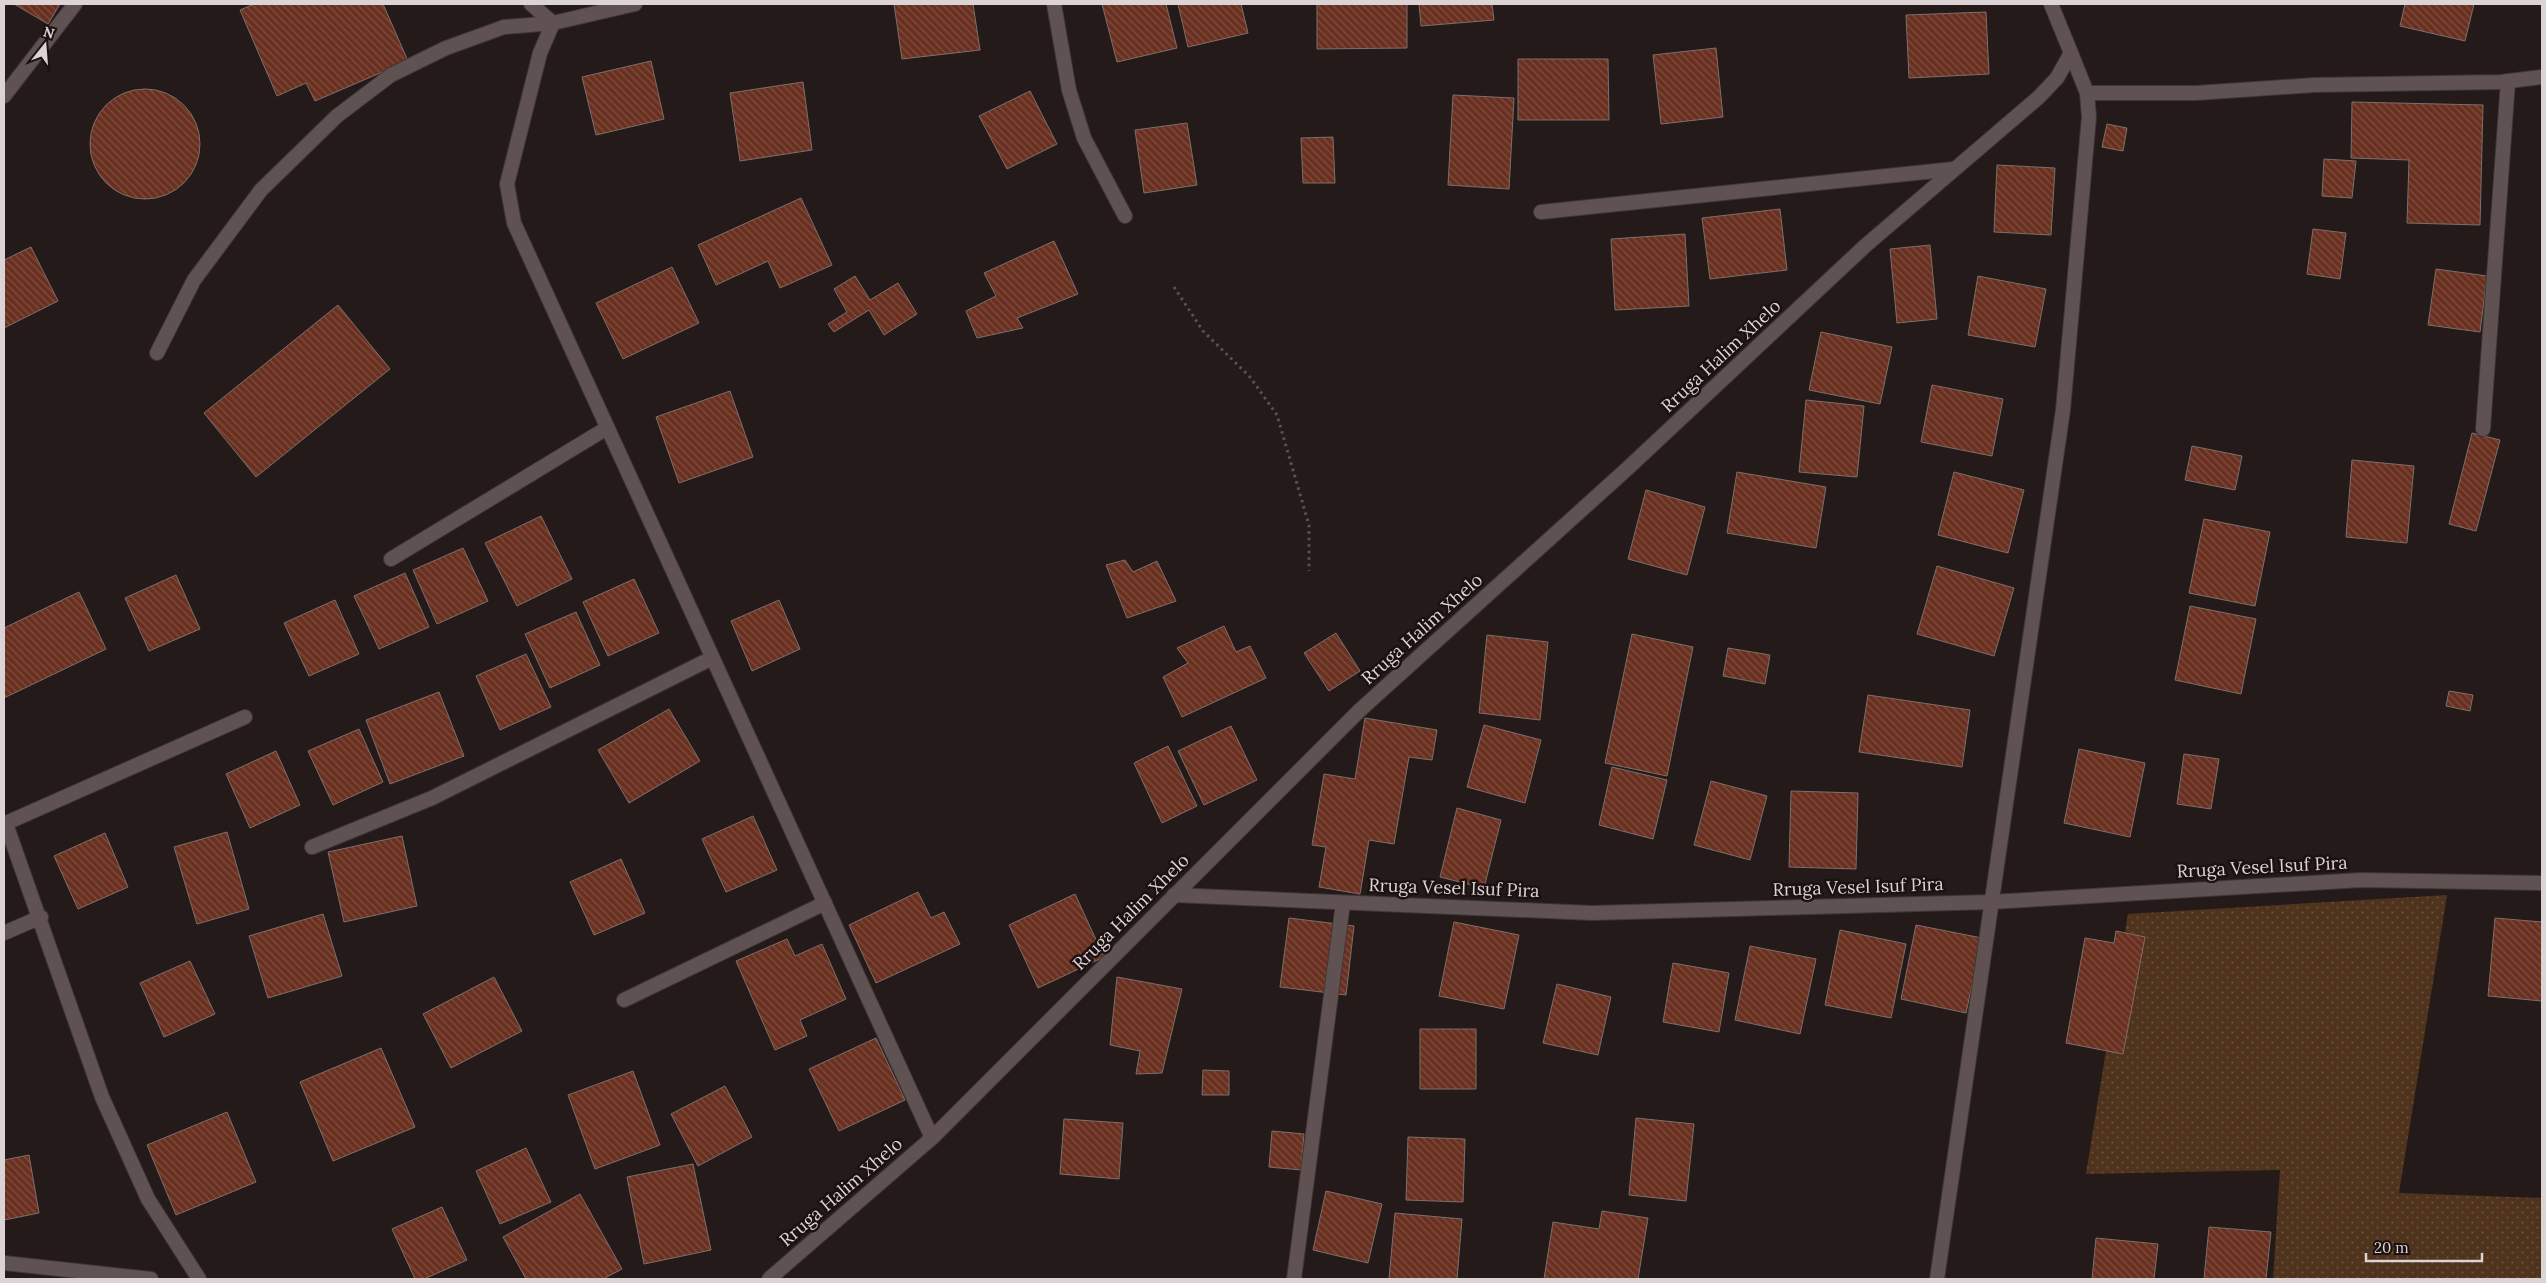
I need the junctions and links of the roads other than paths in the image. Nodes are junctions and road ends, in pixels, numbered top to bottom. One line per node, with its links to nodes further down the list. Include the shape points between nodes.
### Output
1 (75, 4): 11 (street)
2 (531, 4): 6 (street)
3 (635, 4): 6 (street)
4 (1054, 4): 14 (street, via 1069,90 1084,138)
5 (2051, 4): 7 (street)
6 (553, 23): 15 (street, via 504,27 446,48 391,75 337,116 261,190 194,280); 16 (street, via 540,53 507,184 514,223)
7 (2071, 54): 10 (street); 12 (street, Rruga Halim Xhelo, via 2057,78 2039,97)
8 (2542, 76): 9 (street)
9 (2508, 81): 10 (street, via 2314,85 2196,93); 17 (street)
10 (2087, 93): 25 (street, via 2089,117 2063,410)
11 (4, 96)
12 (1954, 169): 13 (street); 24 (street, Rruga Halim Xhelo, via 1865,246 1628,468 1360,710)
13 (1541, 212)
14 (1125, 216)
15 (156, 353)
16 (607, 428): 18 (street); 19 (street)
17 (2483, 429)
18 (391, 559)
19 (712, 658): 22 (street, via 432,798); 26 (street)
20 (245, 717): 21 (street)
21 (5, 824): 28 (street)
22 (312, 847)
23 (2542, 883): 25 (street, Rruga Vesel Isuf Pira, via 2361,880)
24 (1174, 895): 27 (street, Rruga Vesel Isuf Pira); 31 (street, Rruga Halim Xhelo)
25 (1991, 902): 27 (street, Rruga Vesel Isuf Pira, via 1592,913); 37 (street)
26 (824, 903): 30 (street); 31 (street)
27 (1343, 903): 36 (street)
28 (41, 917): 29 (street); 34 (street, via 102,1097 148,1199)
29 (4, 933)
30 (624, 1000)
31 (932, 1138): 35 (street, Rruga Halim Xhelo)
32 (4, 1263): 33 (street)
33 (151, 1279)
34 (200, 1279)
35 (769, 1279)
36 (1294, 1279)
37 (1937, 1279)

